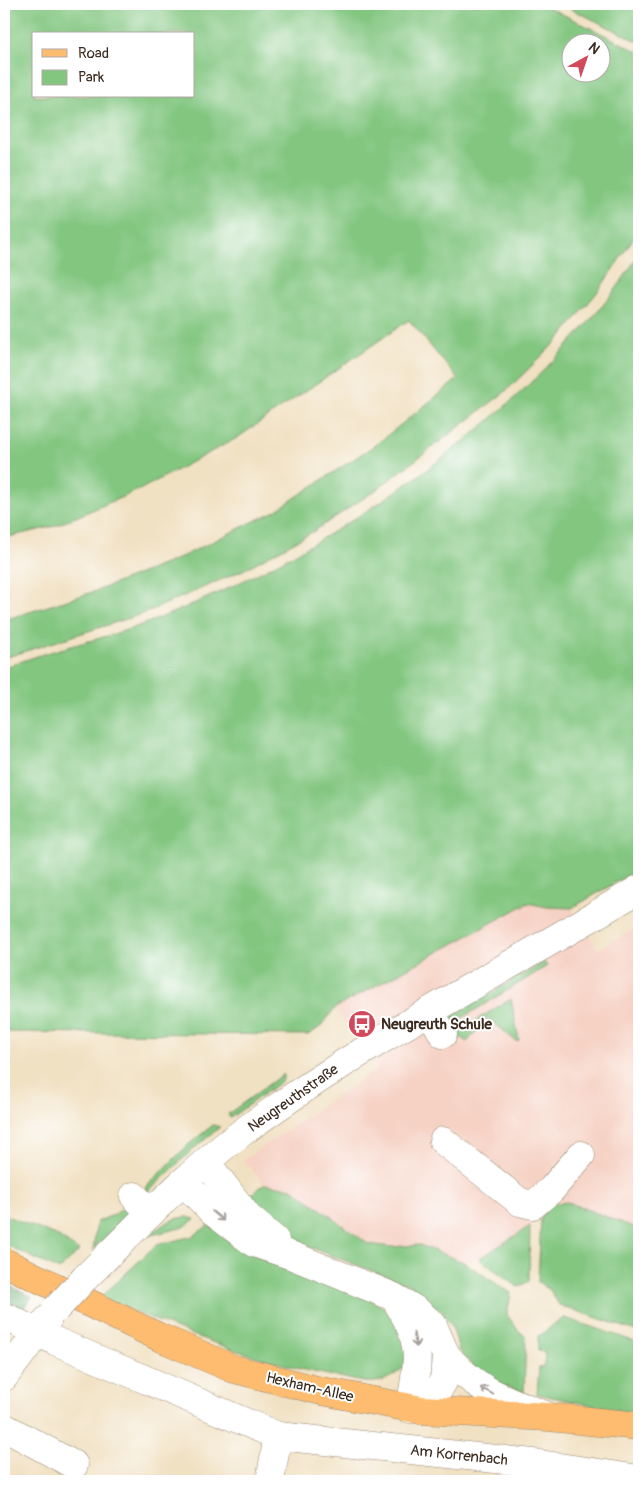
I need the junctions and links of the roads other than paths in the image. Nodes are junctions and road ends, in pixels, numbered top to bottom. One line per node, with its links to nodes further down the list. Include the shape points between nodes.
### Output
1 (639, 889): 4 (street, Neugreuthstraße, via 436,1023 321,1077)
2 (443, 1141): 3 (street, via 520,1202 533,1205 552,1189)
3 (581, 1155)
4 (206, 1162): 5 (street, Neugreuthstraße); 6 (street, via 248,1217)
5 (183, 1182): 6 (street, one-way to 6, via 243,1236); 10 (street, Neugreuthstraße, bridge, via 142,1204)
6 (293, 1256): 8 (street)
7 (4, 1262): 13 (main road, Hexham-Allee, via 159,1337 234,1369 317,1390)
8 (394, 1297): 11 (street, via 433,1325); 13 (street, one-way to 13, via 412,1325 417,1343)
9 (4, 1316): 10 (street, Am Korrenbach)
10 (38, 1332): 12 (street, Neugreuthstraße); 17 (street, Am Korrenbach)
11 (446, 1355): 13 (street, via 444,1380 436,1394); 14 (street, one-way to 11, via 486,1391 461,1374)
12 (4, 1377)
13 (415, 1409): 14 (main road, Hexham-Allee)
14 (548, 1416): 15 (main road, Hexham-Allee)
15 (639, 1426)
16 (4, 1427): 18 (street)
17 (278, 1436): 19 (street, Am Korrenbach, via 533,1463); 20 (street)
18 (74, 1465)
19 (639, 1479)
20 (270, 1481)

